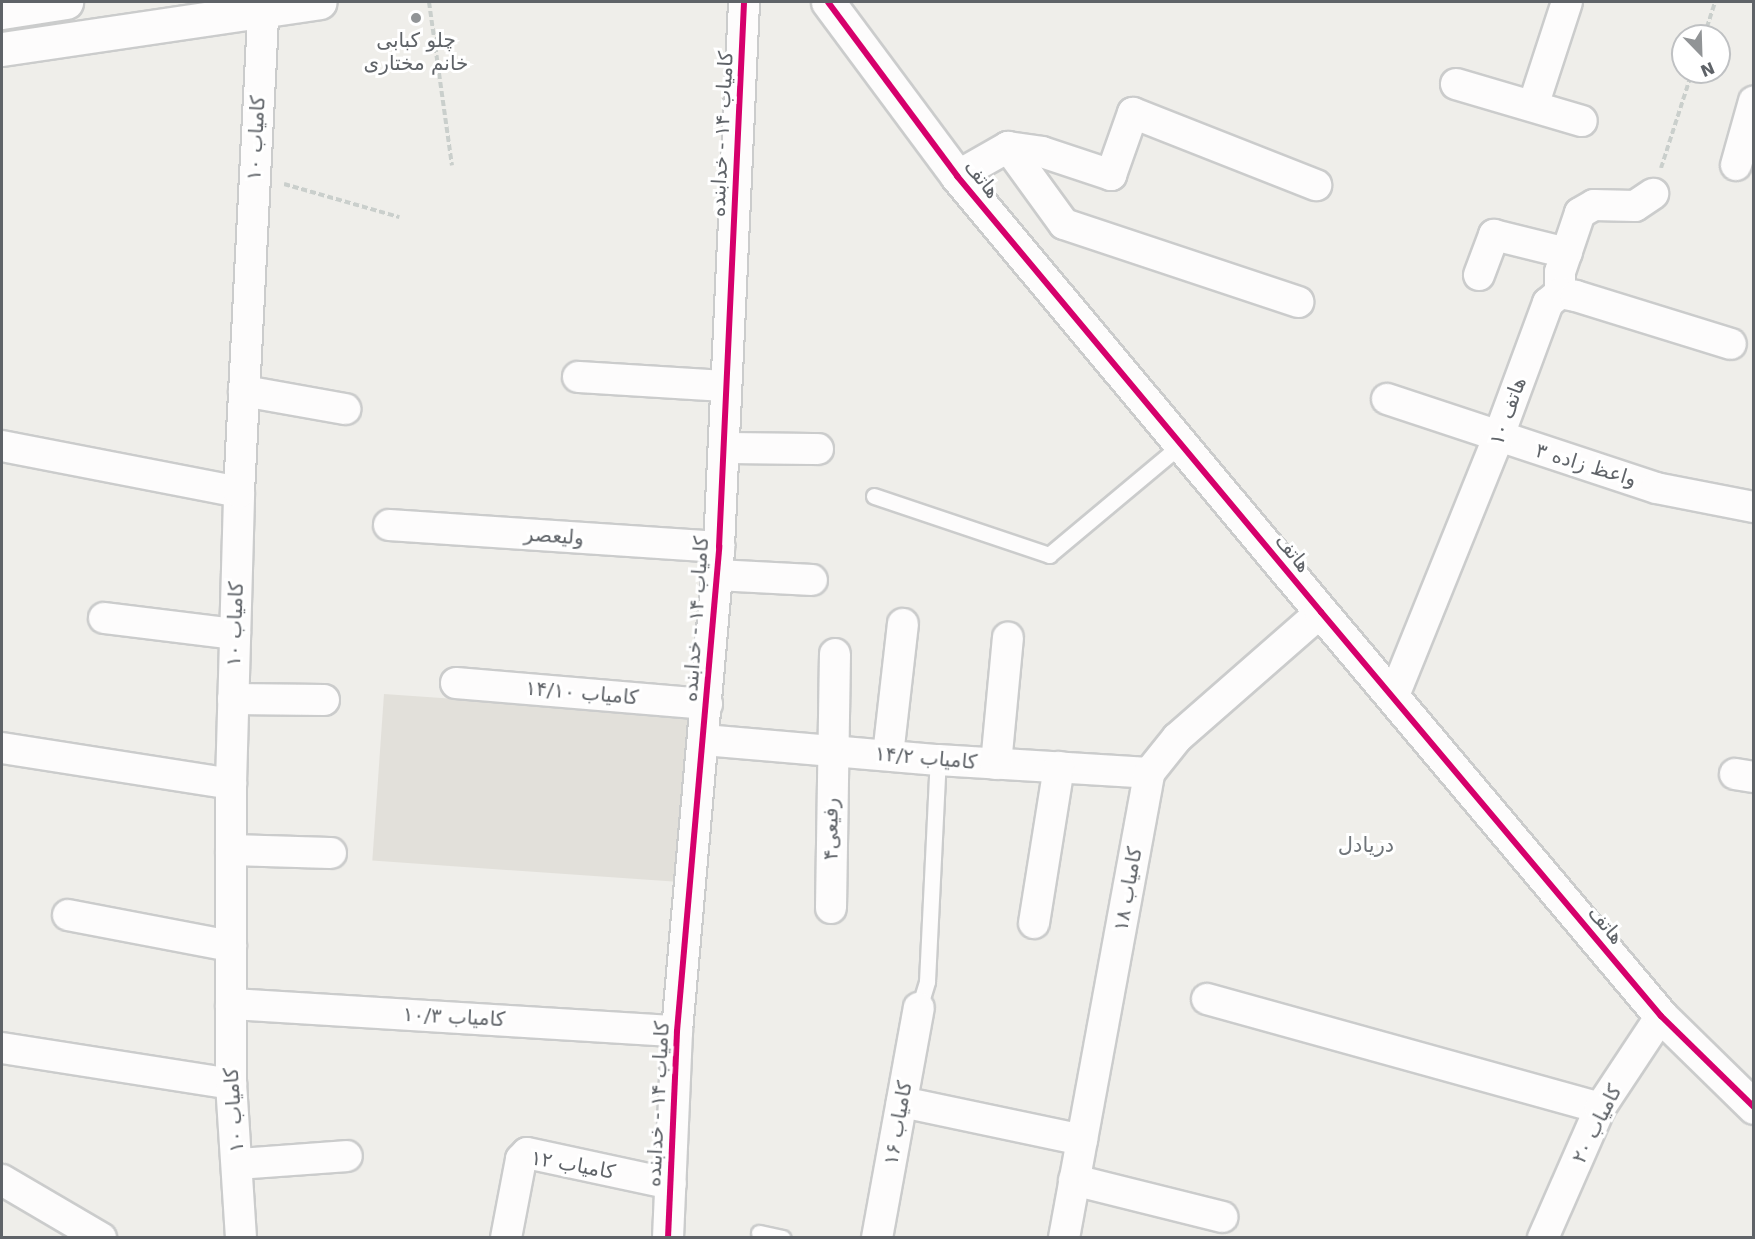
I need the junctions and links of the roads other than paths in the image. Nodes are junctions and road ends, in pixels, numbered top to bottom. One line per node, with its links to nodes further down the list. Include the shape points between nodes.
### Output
1 (66, 2): 7 (street)
2 (320, 2): 6 (street)
3 (744, 2): 24 (street, کامیاب ۱۴ - خدابنده)
4 (828, 2): 15 (street, هاتف)
5 (1567, 2): 11 (street)
6 (263, 10): 8 (street); 25 (street, کامیاب ۱۰)
7 (2, 12)
8 (2, 49)
9 (1456, 84): 11 (street)
10 (1754, 101): 14 (street)
11 (1533, 106): 12 (street)
12 (1582, 122)
13 (1008, 147): 15 (street); 16 (street, via 1042,152 1111,175 1133,113); 21 (street, via 1064,224)
14 (1736, 165)
15 (957, 176): 29 (street, هاتف)
16 (1316, 185)
17 (1653, 194): 18 (street, via 1635,206 1594,205 1580,213)
18 (1567, 254): 19 (street, via 1494,235); 20 (street, via 1560,272)
19 (1479, 275)
20 (1560, 293): 22 (street); 28 (street, هاتف ۱۰, via 1548,303)
21 (1298, 302)
22 (1731, 344)
23 (578, 377): 24 (street)
24 (726, 386): 31 (street, کامیاب ۱۴ - خدابنده)
25 (244, 391): 27 (street); 33 (street, کامیاب ۱۰)
26 (1387, 399): 28 (street, واعظ زاده ۳)
27 (345, 410)
28 (1498, 438): 35 (street, واعظ زاده ۳, via 1656,488); 46 (street, هاتف ۱۰)
29 (1183, 443): 34 (lane, via 1049,555); 39 (street, هاتف)
30 (2, 446): 33 (street)
31 (724, 448): 32 (street); 37 (street, کامیاب ۱۴ - خدابنده)
32 (818, 449)
33 (239, 492): 42 (street, کامیاب ۱۰)
34 (874, 496)
35 (1754, 507)
36 (389, 525): 37 (street, ولیعصر)
37 (718, 561): 38 (street, ولیعصر); 49 (street, کامیاب ۱۴ - خدابنده)
38 (812, 580)
39 (1321, 612): 46 (street, هاتف); 57 (street, کامیاب ۱۸, via 1177,738)
40 (104, 618): 42 (street)
41 (903, 624): 53 (street)
42 (235, 634): 47 (street, کامیاب ۱۰)
43 (1008, 638): 55 (street)
44 (835, 654): 52 (street, رفیعی۴)
45 (456, 683): 49 (street, کامیاب ۱۴/۱۰)
46 (1393, 698): 68 (street, هاتف)
47 (233, 699): 48 (street); 58 (street, کامیاب ۱۰)
48 (324, 700)
49 (707, 704): 50 (street, کامیاب ۱۴ - خدابنده)
50 (704, 740): 52 (street, کامیاب ۱۴/۲); 69 (street, کامیاب ۱۴ - خدابنده)
51 (2, 748): 58 (street)
52 (831, 751): 53 (street, کامیاب ۱۴/۲); 61 (street, رفیعی۴)
53 (888, 755): 54 (street, کامیاب ۱۴/۲)
54 (938, 760): 55 (street, کامیاب ۱۴/۲); 67 (lane, via 927,981)
55 (996, 764): 56 (street, کامیاب ۱۴/۲)
56 (1059, 767): 57 (street, کامیاب ۱۴/۲); 63 (street)
57 (1149, 773): 75 (street, کامیاب ۱۸)
58 (231, 784): 59 (street, کامیاب ۱۰)
59 (231, 850): 60 (street); 64 (street, کامیاب ۱۰)
60 (332, 853)
61 (831, 908)
62 (68, 915): 64 (street)
63 (1034, 923)
64 (231, 946): 66 (street, کامیاب ۱۰)
65 (1207, 999): 74 (street)
66 (231, 1004): 69 (street, کامیاب ۱۰/۳); 71 (street, کامیاب ۱۰)
67 (918, 1008): 72 (street, کامیاب ۱۶)
68 (1661, 1016): 73 (street, هاتف); 74 (street, کامیاب ۲۰)
69 (677, 1031): 80 (street, کامیاب ۱۴ - خدابنده)
70 (2, 1048): 71 (street)
71 (231, 1084): 77 (street, کامیاب ۱۰)
72 (902, 1102): 75 (street); 88 (street, کامیاب ۱۶)
73 (1754, 1107)
74 (1600, 1108): 90 (street, کامیاب ۲۰)
75 (1082, 1140): 79 (street, کامیاب ۱۸)
76 (347, 1156): 77 (street)
77 (238, 1164): 84 (street, کامیاب ۱۰)
78 (2, 1180): 83 (street)
79 (1074, 1180): 81 (street); 89 (street, کامیاب ۱۸)
80 (671, 1184): 85 (street, کامیاب ۱۲, via 527,1153 521,1159); 86 (street, کامیاب ۱۴ - خدابنده)
81 (1222, 1217)
82 (759, 1233): 87 (lane)
83 (101, 1238)
84 (241, 1238)
85 (506, 1238)
86 (668, 1238)
87 (782, 1238)
88 (877, 1238)
89 (1064, 1238)
90 (1543, 1238)

